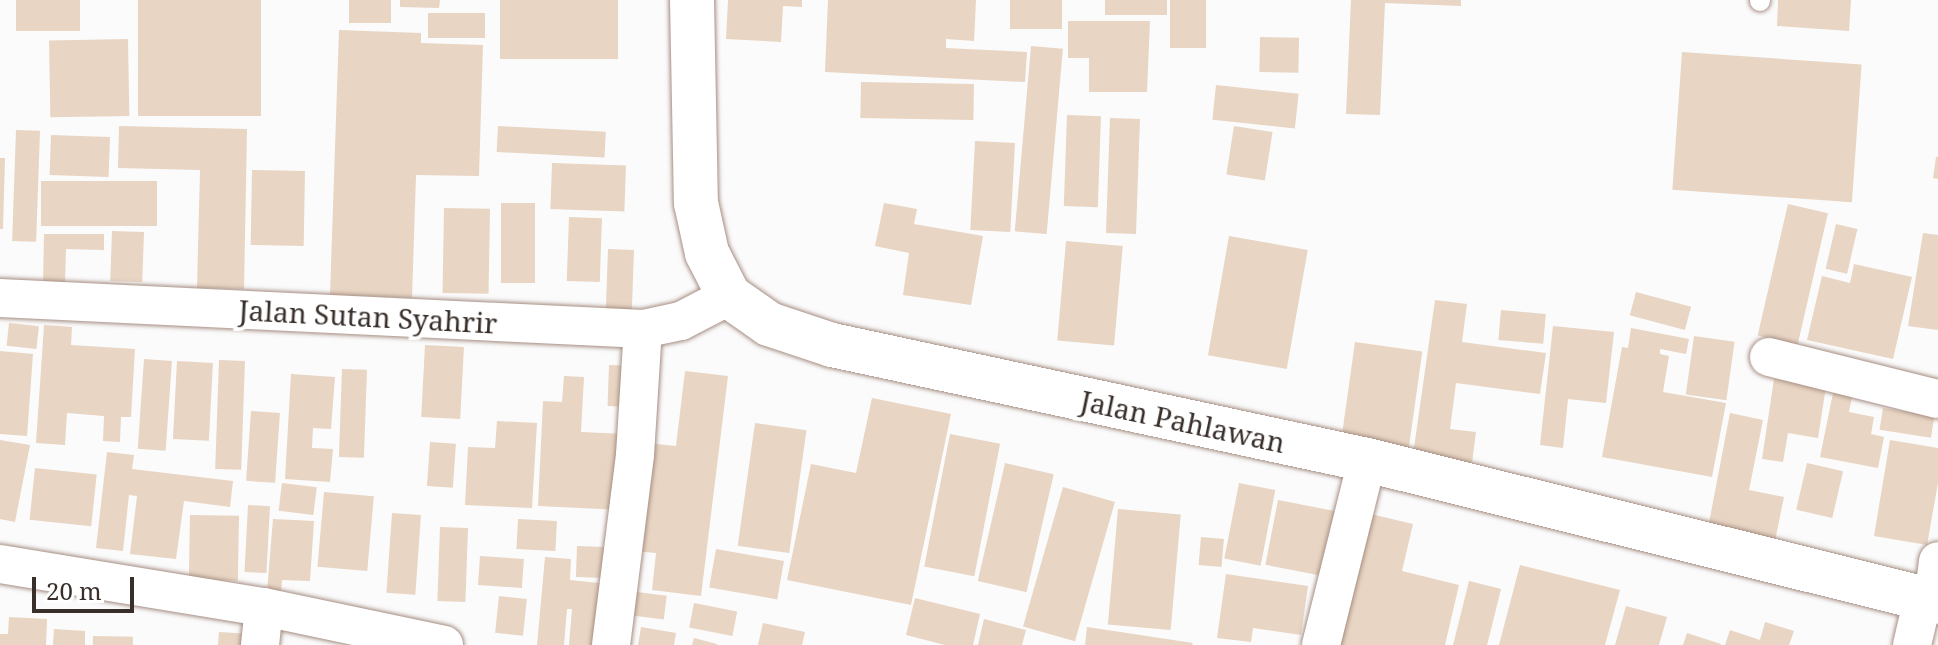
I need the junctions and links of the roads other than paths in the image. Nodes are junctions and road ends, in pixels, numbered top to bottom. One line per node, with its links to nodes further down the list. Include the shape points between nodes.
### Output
1 (692, 0): 2 (main road, Jalan Pahlawan, via 696,203 707,253)
2 (729, 296): 4 (street); 7 (main road, Jalan Pahlawan, via 769,324 832,345)
3 (0, 298): 4 (street, Jalan Sutan Syahrir)
4 (659, 326): 13 (street, via 635,455)
5 (1769, 357): 6 (street)
6 (1938, 399)
7 (1367, 460): 9 (main road, Jalan Pahlawan); 14 (street)
8 (0, 564): 10 (street)
9 (1933, 590): 15 (street)
10 (264, 607): 11 (street); 12 (street)
11 (260, 645)
12 (444, 645)
13 (611, 645)
14 (1321, 645)
15 (1912, 645)

